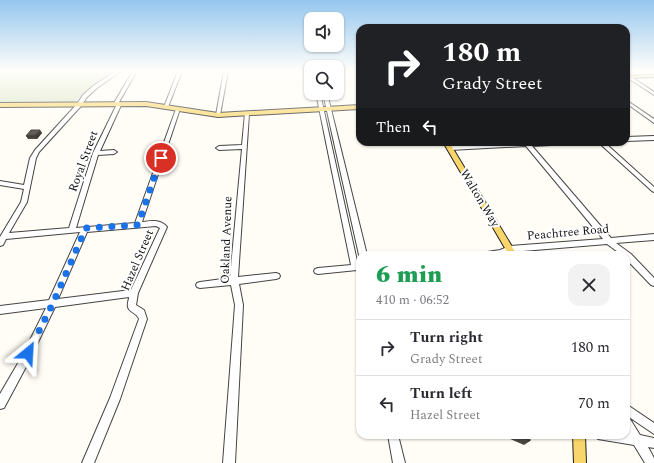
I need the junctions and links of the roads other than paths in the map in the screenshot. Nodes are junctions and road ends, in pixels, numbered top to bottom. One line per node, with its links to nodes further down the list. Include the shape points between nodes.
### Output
1 (89, 93): 10 (street)
2 (124, 93): 7 (street, Royal Street)
3 (172, 93): 11 (street)
4 (222, 93): 17 (street)
5 (320, 100): 15 (street)
6 (327, 100): 13 (street)
7 (118, 103): 10 (main road); 11 (main road); 26 (street, Royal Street)
8 (630, 104): 18 (street)
9 (0, 105): 10 (main road)
10 (80, 105): 31 (street, via 36,152)
11 (166, 107): 14 (main road)
12 (356, 107): 13 (main road)
13 (329, 108): 15 (main road); 29 (street)
14 (178, 109): 17 (main road); 35 (street, Hazel Street)
15 (322, 109): 16 (main road); 28 (street)
16 (247, 114): 17 (main road); 24 (street, Oakland Avenue)
17 (218, 115)
18 (654, 121)
19 (654, 138): 20 (street)
20 (630, 139)
21 (449, 146): 43 (main road, Walton Way)
22 (530, 146): 40 (street)
23 (605, 146): 32 (street)
24 (244, 147): 25 (street); 51 (street, Oakland Avenue)
25 (219, 148)
26 (96, 152): 27 (street); 37 (street, Royal Street)
27 (114, 152)
28 (332, 153): 29 (street); 34 (street)
29 (339, 153): 33 (street)
30 (0, 183): 31 (street)
31 (27, 187): 38 (street, via 24,202)
32 (654, 190)
33 (354, 215): 34 (street); 42 (street)
34 (344, 216): 47 (street)
35 (138, 225): 36 (street); 54 (street, Hazel Street, via 157,223 164,227)
36 (86, 228): 37 (street); 55 (street)
37 (72, 230): 38 (street)
38 (5, 236): 41 (street)
39 (654, 237): 40 (street, Peachtree Road)
40 (609, 241): 44 (street, Peachtree Road); 45 (street)
41 (0, 243)
42 (362, 251)
43 (510, 251)
44 (520, 251)
45 (622, 251)
46 (630, 258): 52 (street)
47 (356, 265)
48 (356, 267): 49 (street)
49 (318, 271)
50 (276, 276): 51 (street)
51 (234, 280): 53 (street); 67 (street, Oakland Avenue, via 239,305)
52 (654, 283)
53 (200, 285)
54 (134, 293): 55 (street); 66 (street, Hazel Street, via 132,307 141,313 143,319 115,399)
55 (53, 303): 56 (street); 57 (street, via 16,378)
56 (0, 310)
57 (0, 404)
58 (630, 412): 59 (street)
59 (654, 429)
60 (630, 430): 64 (street)
61 (394, 439): 68 (street)
62 (579, 439): 69 (main road)
63 (625, 439): 64 (street)
64 (637, 441): 65 (street); 70 (street)
65 (654, 443)
66 (88, 463)
67 (229, 463)
68 (399, 463)
69 (580, 463)
70 (651, 463)

